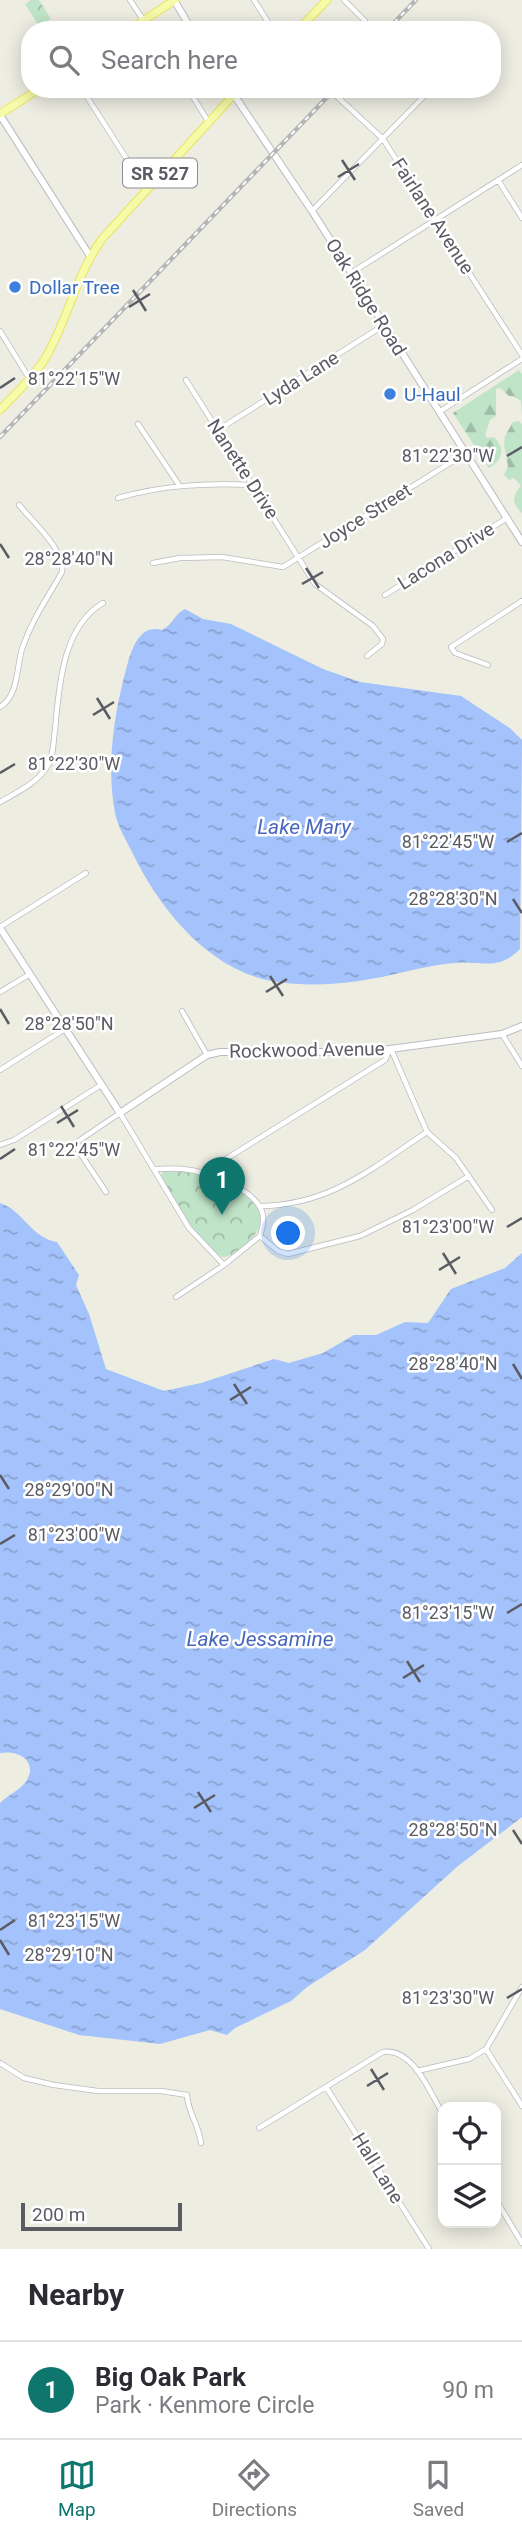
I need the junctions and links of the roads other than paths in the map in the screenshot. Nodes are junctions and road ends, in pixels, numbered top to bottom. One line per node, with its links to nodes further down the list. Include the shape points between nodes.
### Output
1 (130, 0): 6 (street)
2 (174, 0): 6 (main road); 7 (main road)
3 (254, 0): 8 (street)
4 (327, 0): 9 (main road)
5 (344, 0): 10 (street)
6 (144, 20)
7 (187, 21)
8 (267, 21)
9 (307, 21)
10 (365, 21)
11 (26, 98): 18 (main road)
12 (88, 98): 23 (street)
13 (194, 98): 19 (street)
14 (228, 98): 19 (main road, SR 527)
15 (239, 98): 24 (main road, Oak Ridge Road)
16 (339, 98): 20 (street, Fairlane Avenue)
17 (422, 98): 20 (street)
18 (0, 115): 27 (main road)
19 (208, 121): 23 (main road, SR 527)
20 (383, 139): 24 (street); 26 (street, Fairlane Avenue)
21 (522, 165): 22 (street)
22 (498, 180): 25 (street); 26 (street)
23 (146, 189): 27 (main road, SR 527)
24 (312, 211): 28 (main road, Oak Ridge Road)
25 (522, 218)
26 (436, 220): 28 (street); 31 (street, Fairlane Avenue)
27 (90, 256): 32 (main road, SR 527, via 53,343)
28 (351, 273): 29 (main road, Oak Ridge Road)
29 (384, 325): 35 (main road, Oak Ridge Road); 37 (street, Lyda Lane)
30 (0, 331): 32 (street)
31 (522, 357): 35 (street)
32 (30, 379): 34 (main road, SR 527)
33 (186, 380): 37 (street, Nanette Drive)
34 (0, 410)
35 (439, 412): 38 (main road, Oak Ridge Road)
36 (138, 424): 39 (street)
37 (218, 430): 40 (street, Nanette Drive)
38 (466, 453): 43 (main road, Oak Ridge Road); 45 (street, Joyce Street)
39 (179, 485): 40 (street); 41 (street)
40 (253, 485): 45 (street, Nanette Drive)
41 (118, 498)
42 (19, 505): 52 (street, via 57,551 63,566 33,620 16,669 14,692)
43 (507, 518): 44 (main road, Oak Ridge Road); 47 (street, Lacona Drive)
44 (522, 542)
45 (299, 558): 46 (street, via 283,567 222,557); 50 (street, Nanette Drive, via 315,584 380,634 382,644)
46 (153, 563)
47 (385, 594)
48 (522, 601): 51 (street, via 451,647 455,653)
49 (103, 603): 53 (street, via 85,618 68,651 48,766 30,784)
50 (367, 656)
51 (488, 665)
52 (0, 708)
53 (0, 802)
54 (86, 873): 55 (street)
55 (0, 927): 56 (main road)
56 (30, 974): 57 (street); 60 (main road)
57 (0, 992)
58 (182, 1011): 63 (street)
59 (522, 1026): 61 (main road, Rockwood Avenue)
60 (65, 1029): 65 (street); 66 (main road)
61 (502, 1034): 62 (main road, Rockwood Avenue); 64 (street)
62 (390, 1049): 63 (main road, Rockwood Avenue); 68 (street); 71 (street, via 386,1060)
63 (207, 1055): 67 (main road, Rockwood Avenue)
64 (522, 1066)
65 (0, 1070)
66 (101, 1084): 67 (main road); 69 (street)
67 (120, 1113): 70 (street); 73 (street, Rockwood Avenue, via 75,1144)
68 (427, 1132): 72 (street); 74 (street, via 340,1188 286,1206)
69 (0, 1145)
70 (155, 1169): 71 (street); 77 (street, via 189,1228)
71 (204, 1173): 74 (street, via 238,1187)
72 (469, 1176): 75 (street); 76 (street, via 360,1236 288,1254)
73 (106, 1192)
74 (260, 1206): 76 (street, via 264,1216)
75 (492, 1210)
76 (260, 1236): 77 (street)
77 (224, 1265): 78 (street)
78 (176, 1297)
79 (522, 1987): 80 (street)
80 (486, 2049): 82 (street, via 469,2059); 85 (street)
81 (0, 2063): 87 (street, via 24,2078 54,2085 187,2095)
82 (417, 2071): 83 (street, via 394,2050 383,2052); 84 (street)
83 (326, 2087): 86 (street); 90 (street, Hall Lane)
84 (438, 2106)
85 (522, 2106)
86 (259, 2128)
87 (201, 2143)
88 (501, 2208): 89 (street)
89 (522, 2243)
90 (429, 2249)

